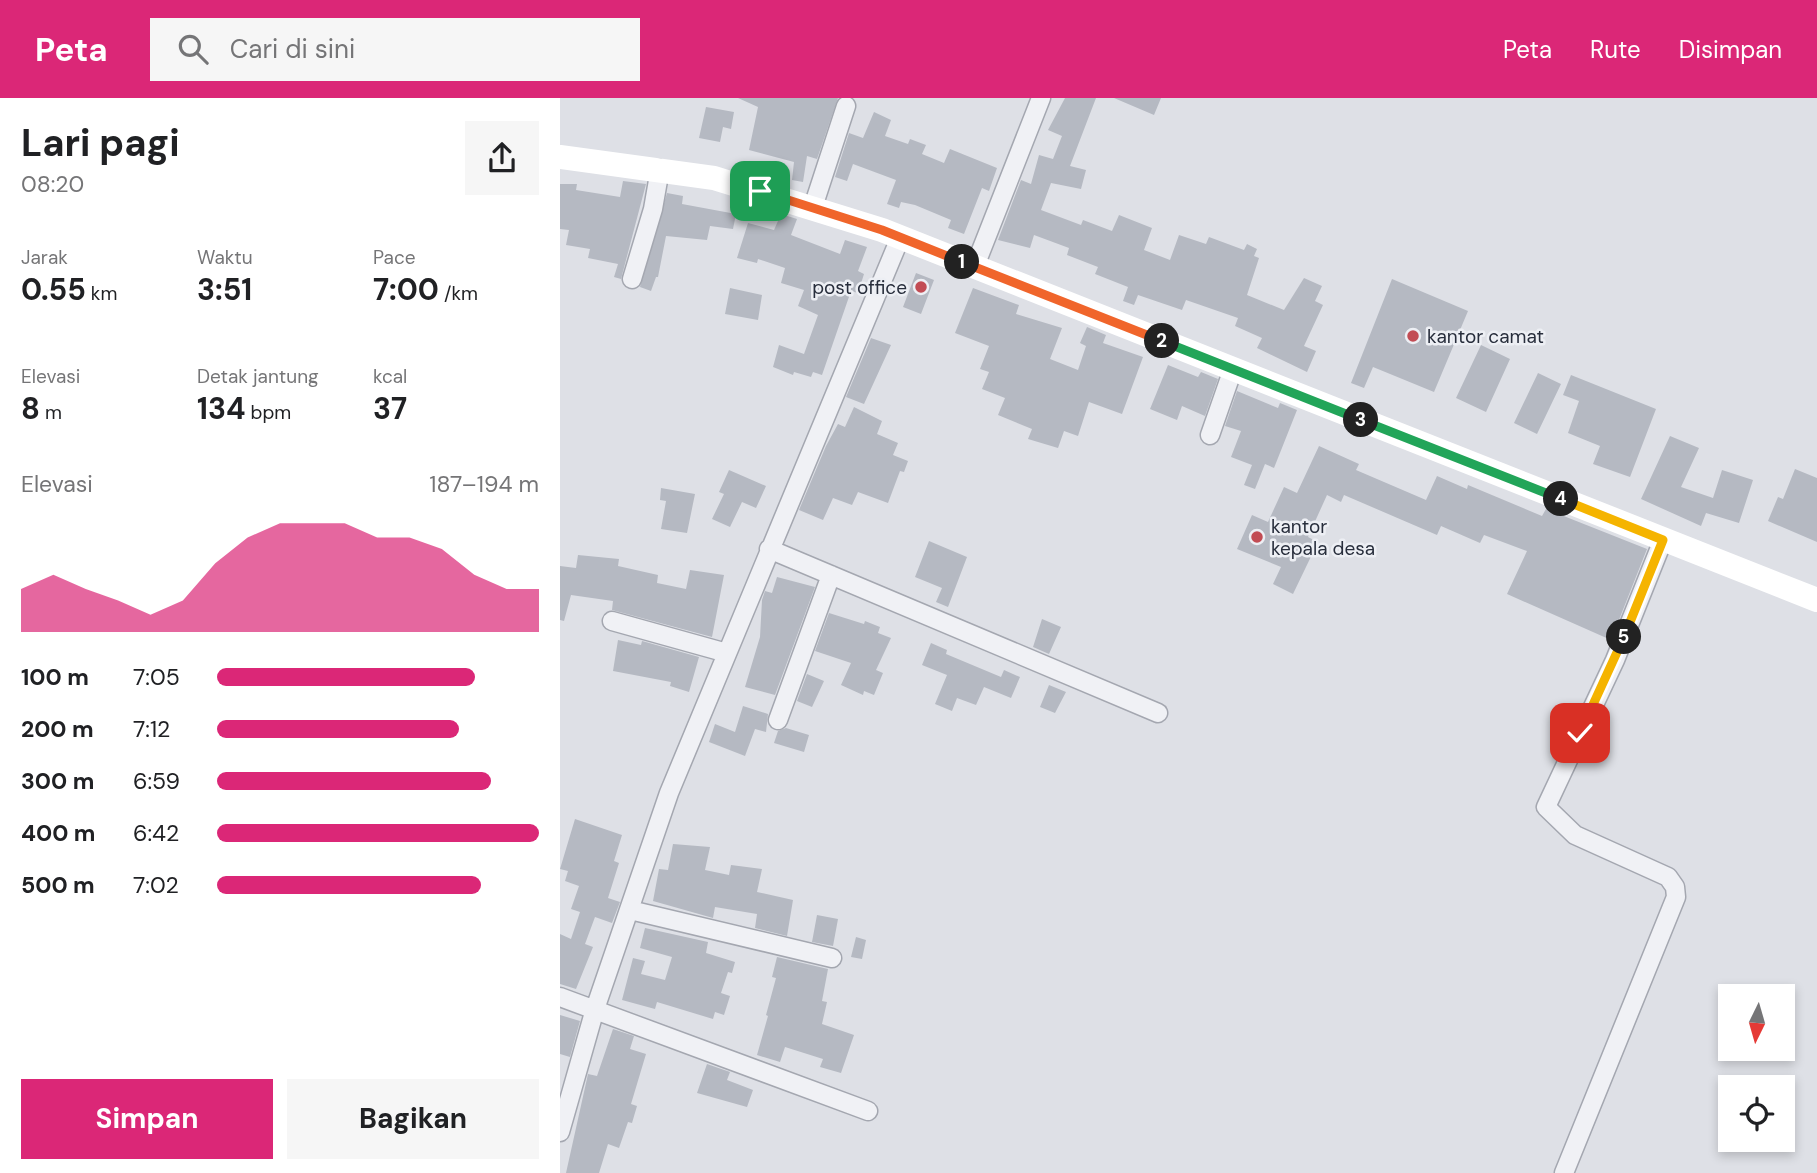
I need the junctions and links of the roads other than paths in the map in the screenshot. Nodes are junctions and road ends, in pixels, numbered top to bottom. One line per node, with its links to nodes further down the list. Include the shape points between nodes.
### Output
1 (1041, 98): 7 (street)
2 (846, 106): 5 (street)
3 (560, 157): 4 (main road)
4 (660, 169): 5 (main road, via 714,178); 8 (street)
5 (813, 207): 6 (main road)
6 (900, 238): 7 (main road); 12 (street)
7 (975, 266): 9 (main road)
8 (632, 279)
9 (1233, 369): 10 (street); 11 (main road)
10 (1210, 435)
11 (1663, 540): 14 (main road); 25 (street, via 1615,660 1546,807 1575,835 1668,877 1676,897)
12 (769, 549): 13 (street); 16 (street)
13 (831, 575): 17 (street); 18 (street)
14 (1817, 600)
15 (611, 621): 16 (street)
16 (727, 653): 19 (street, via 669,793)
17 (1158, 713)
18 (778, 720)
19 (630, 911): 20 (street); 22 (street)
20 (832, 958)
21 (560, 997): 22 (street)
22 (595, 1009): 23 (street); 24 (street)
23 (868, 1111)
24 (560, 1132)
25 (1564, 1173)

